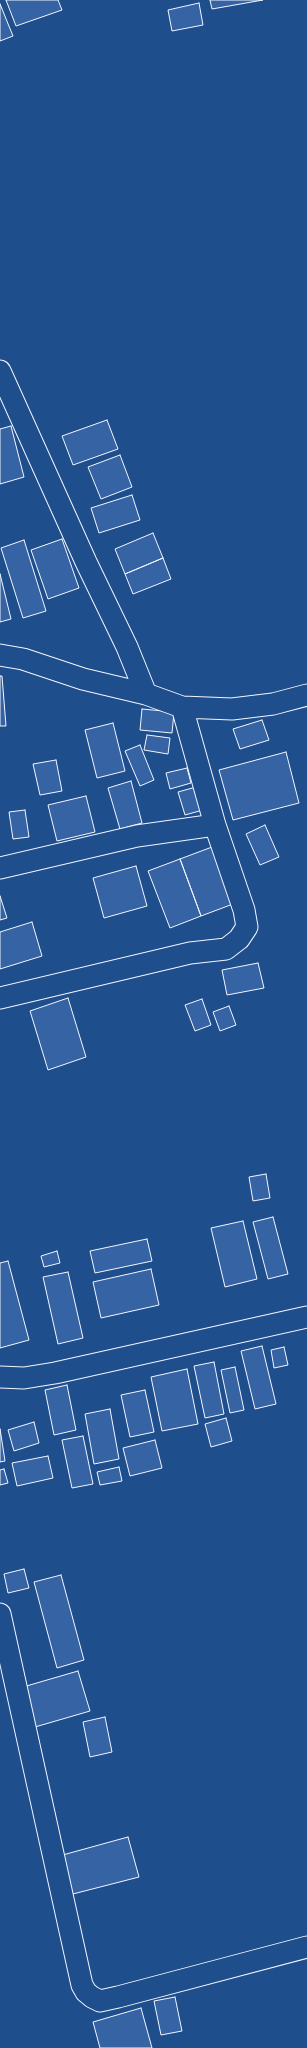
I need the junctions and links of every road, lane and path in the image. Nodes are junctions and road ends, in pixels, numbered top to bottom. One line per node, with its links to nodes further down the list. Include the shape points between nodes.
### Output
1 (0, 370): 2 (street)
2 (8, 409): 4 (street, via 127,647)
3 (0, 655): 4 (street)
4 (146, 694): 6 (street)
5 (307, 695): 6 (street, via 273,704 232,710)
6 (182, 707): 7 (street)
7 (215, 825): 8 (street, via 137,836); 9 (street, via 244,910 247,927 239,939 226,949 190,953)
8 (0, 868)
9 (0, 998)
10 (307, 1317): 11 (street, via 55,1372 24,1378)
11 (0, 1377)
12 (0, 1614): 13 (street, via 82,1985 86,1992 100,2001)
13 (307, 1947)

